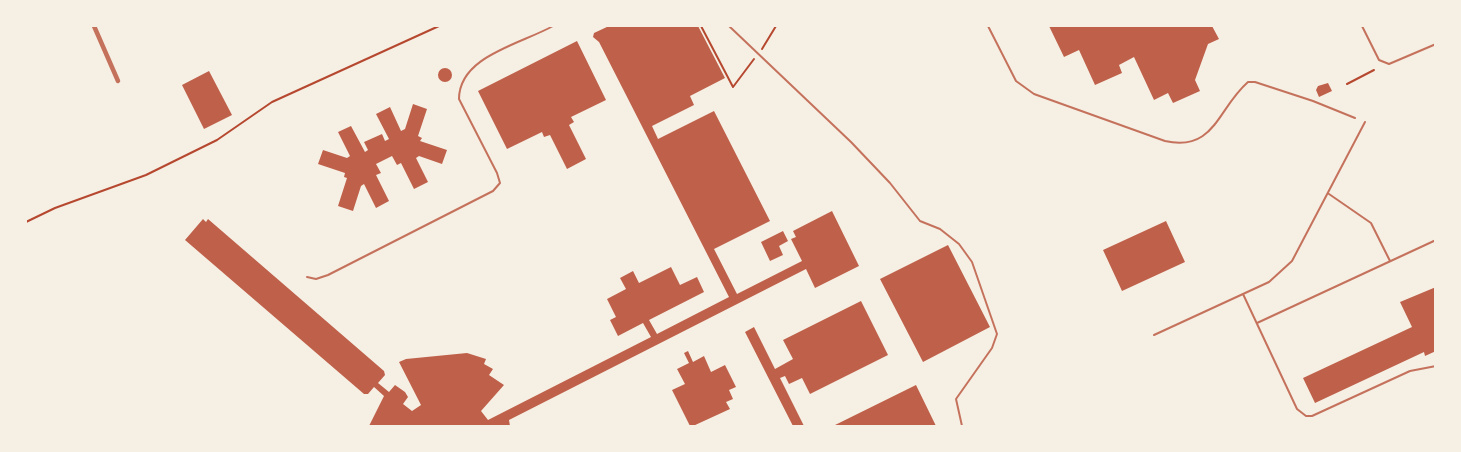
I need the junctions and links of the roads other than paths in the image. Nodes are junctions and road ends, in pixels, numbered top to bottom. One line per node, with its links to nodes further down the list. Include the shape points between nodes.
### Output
1 (94, 26): 7 (street)
2 (554, 26): 13 (lane, via 476,63 459,88 459,99 497,172 500,183 493,191 328,275)
3 (729, 26): 18 (lane, via 851,142 920,220 959,244 972,262 997,334 992,348 956,399)
4 (988, 26): 8 (lane, via 1016,81 1034,94 1165,141 1179,144 1201,139 1248,82)
5 (1362, 26): 6 (lane, via 1379,60 1389,64)
6 (1436, 44)
7 (118, 81)
8 (1355, 118)
9 (1365, 122): 10 (lane)
10 (1328, 193): 12 (lane, via 1371,223); 14 (lane, via 1285,269)
11 (1436, 240): 12 (lane)
12 (1390, 261): 15 (lane)
13 (307, 277)
14 (1243, 294): 15 (lane); 16 (lane)
15 (1257, 323): 17 (lane, via 1297,409 1306,416 1410,371)
16 (1154, 335)
17 (1436, 366)
18 (962, 426)

